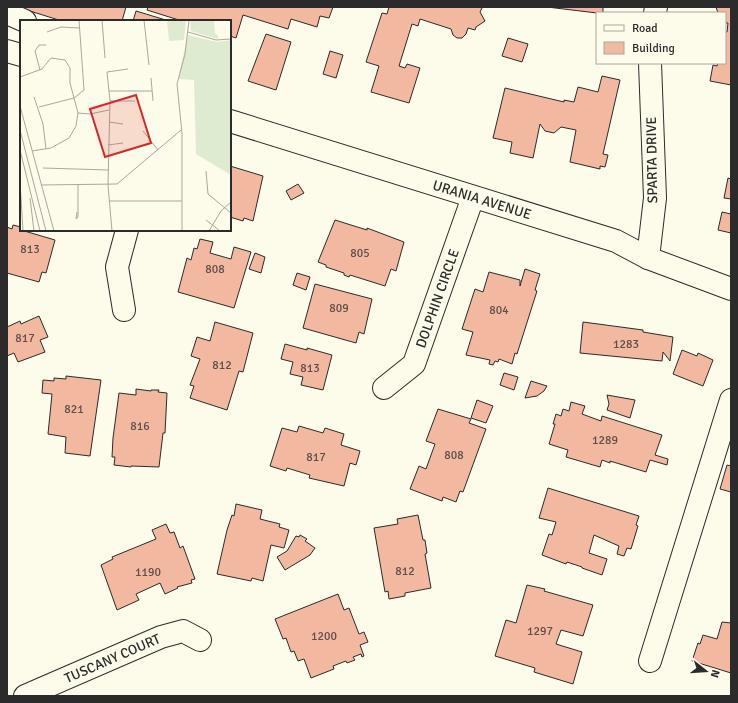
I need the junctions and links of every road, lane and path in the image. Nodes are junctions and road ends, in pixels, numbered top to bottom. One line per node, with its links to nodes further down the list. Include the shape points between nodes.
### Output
1 (7, 13): 2 (street)
2 (23, 20)
3 (7, 51): 4 (street)
4 (20, 55)
5 (650, 64): 9 (street, SPARTA DRIVE, via 655,198)
6 (231, 121): 7 (street, URANIA AVENUE)
7 (473, 197): 9 (street, URANIA AVENUE, via 616,241); 12 (street, DOLPHIN CIRCLE, via 414,364)
8 (127, 231): 11 (street, via 117,267)
9 (648, 258): 10 (street, URANIA AVENUE)
10 (731, 289)
11 (124, 310)
12 (384, 388)
13 (731, 400): 15 (street)
14 (200, 640): 16 (street, TUSCANY COURT, via 183,631 161,637)
15 (650, 661)
16 (25, 696)

